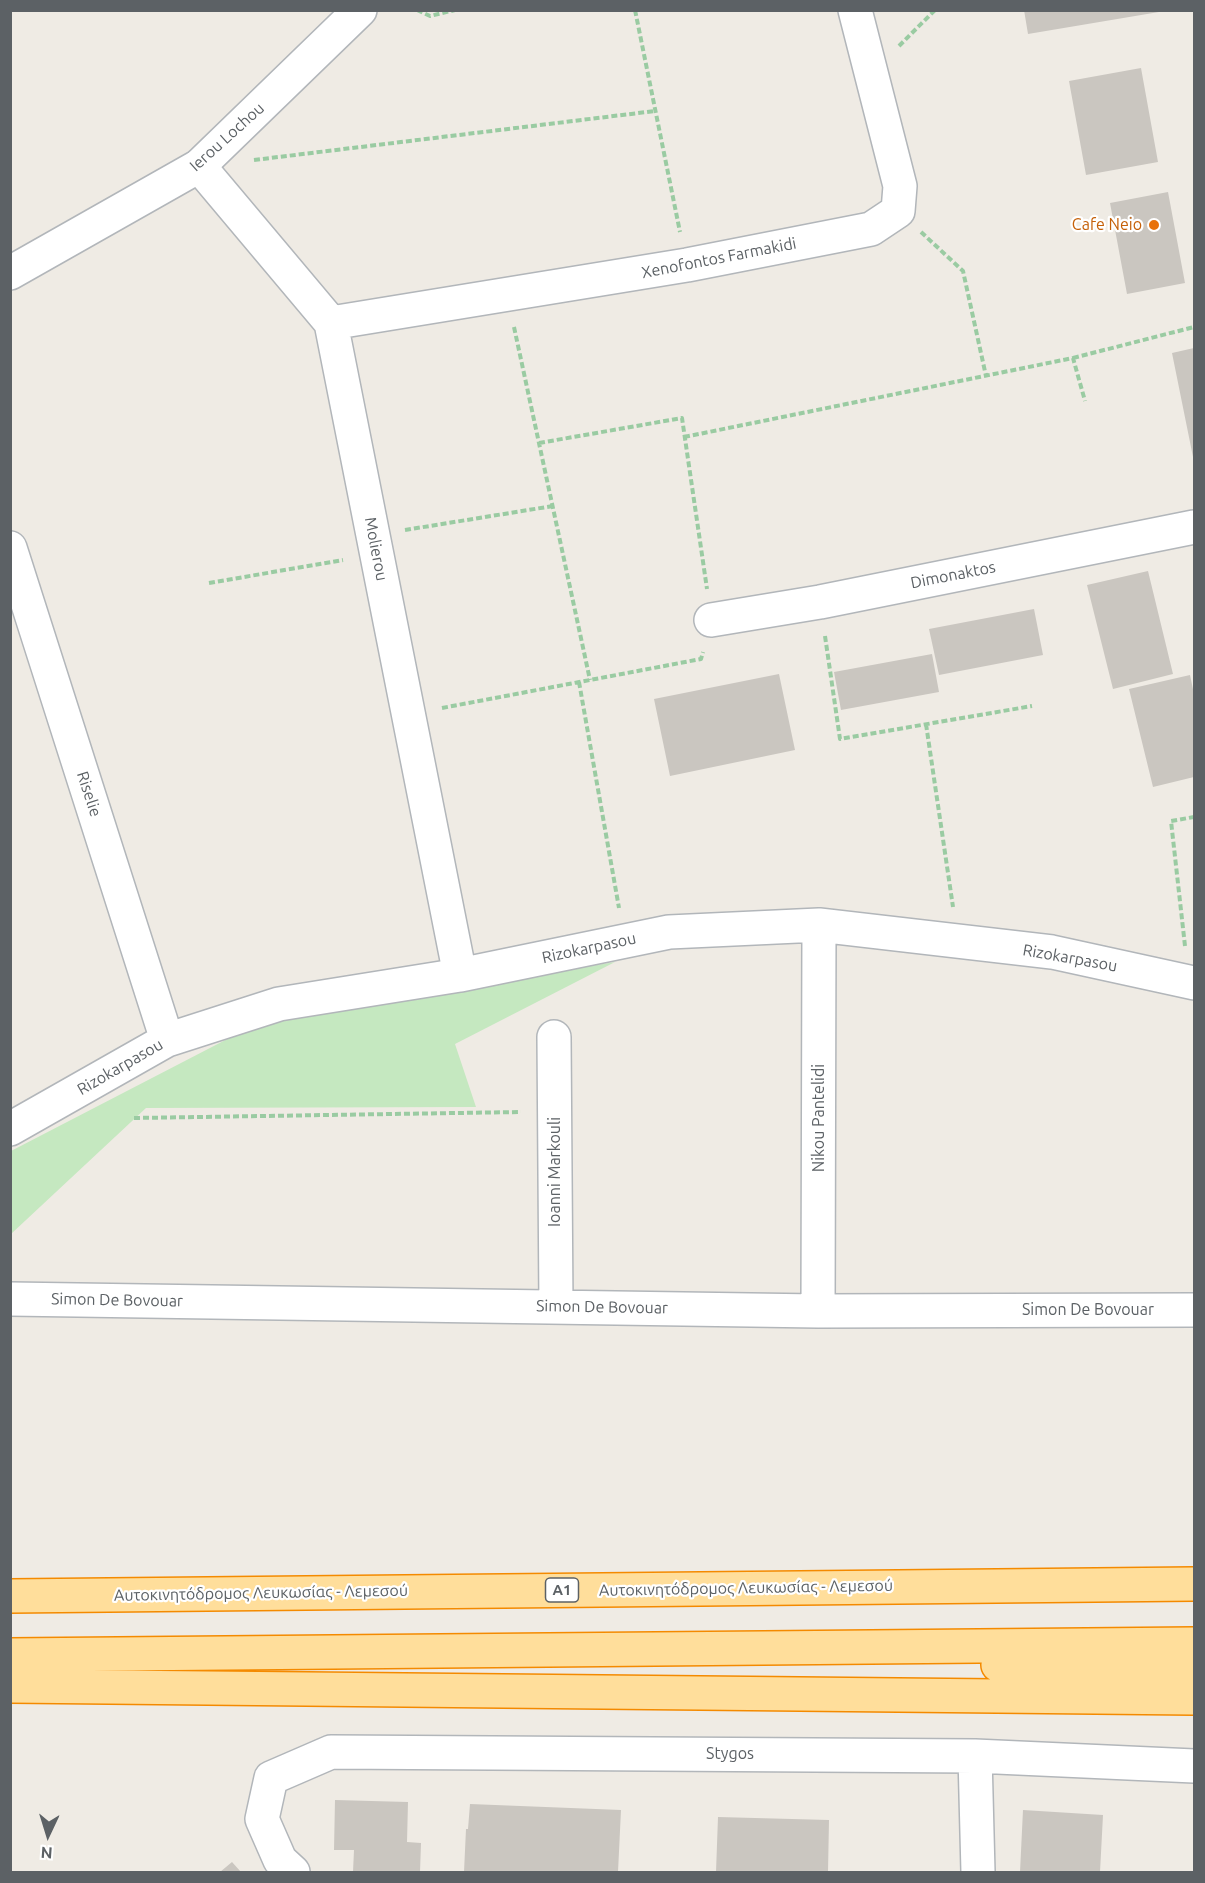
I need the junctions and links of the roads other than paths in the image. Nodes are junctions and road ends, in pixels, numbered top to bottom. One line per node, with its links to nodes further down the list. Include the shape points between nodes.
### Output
1 (360, 10): 3 (street, Ierou Lochou)
2 (855, 10): 5 (street, Xenofontos Farmakidi, via 900,186 898,211 872,229 687,266)
3 (199, 166): 4 (street, Ierou Lochou); 5 (street, Molierou)
4 (10, 273)
5 (331, 323): 10 (street, Molierou)
6 (1194, 527): 8 (street, Dimonaktos)
7 (13, 564): 13 (street, Riselie)
8 (711, 620)
9 (819, 925): 10 (street, Rizokarpasou, via 669,932); 11 (street, Rizokarpasou, via 1052,952); 18 (street, Nikou Pantelidi)
10 (460, 975): 13 (street, Rizokarpasou, via 279,1004)
11 (1192, 982)
12 (554, 1037): 16 (street, Ioanni Markouli)
13 (167, 1040): 14 (street, Rizokarpasou)
14 (10, 1130)
15 (10, 1299): 16 (street, Simon De Bovouar)
16 (556, 1307): 18 (street, Simon De Bovouar)
17 (1194, 1310): 18 (street, Simon De Bovouar)
18 (819, 1311)
19 (1194, 1574): 20 (highway)
20 (1114, 1584): 21 (highway, Αυτοκινητόδρομος Λευκωσίας - Λεμεσού / A1); 22 (highway, Αυτοκινητόδρομος Λευκωσίας - Λεμεσού / A1)
21 (1194, 1584)
22 (10, 1596)
23 (1194, 1644): 24 (highway)
24 (718, 1647): 25 (highway); 26 (highway)
25 (10, 1655)
26 (1194, 1676)
27 (10, 1686): 28 (highway)
28 (1194, 1698)
29 (975, 1756): 30 (street, Stygos); 31 (street, Stygos, via 331,1752 271,1778 262,1819 280,1860); 32 (street)
30 (1194, 1766)
31 (293, 1872)
32 (978, 1872)

